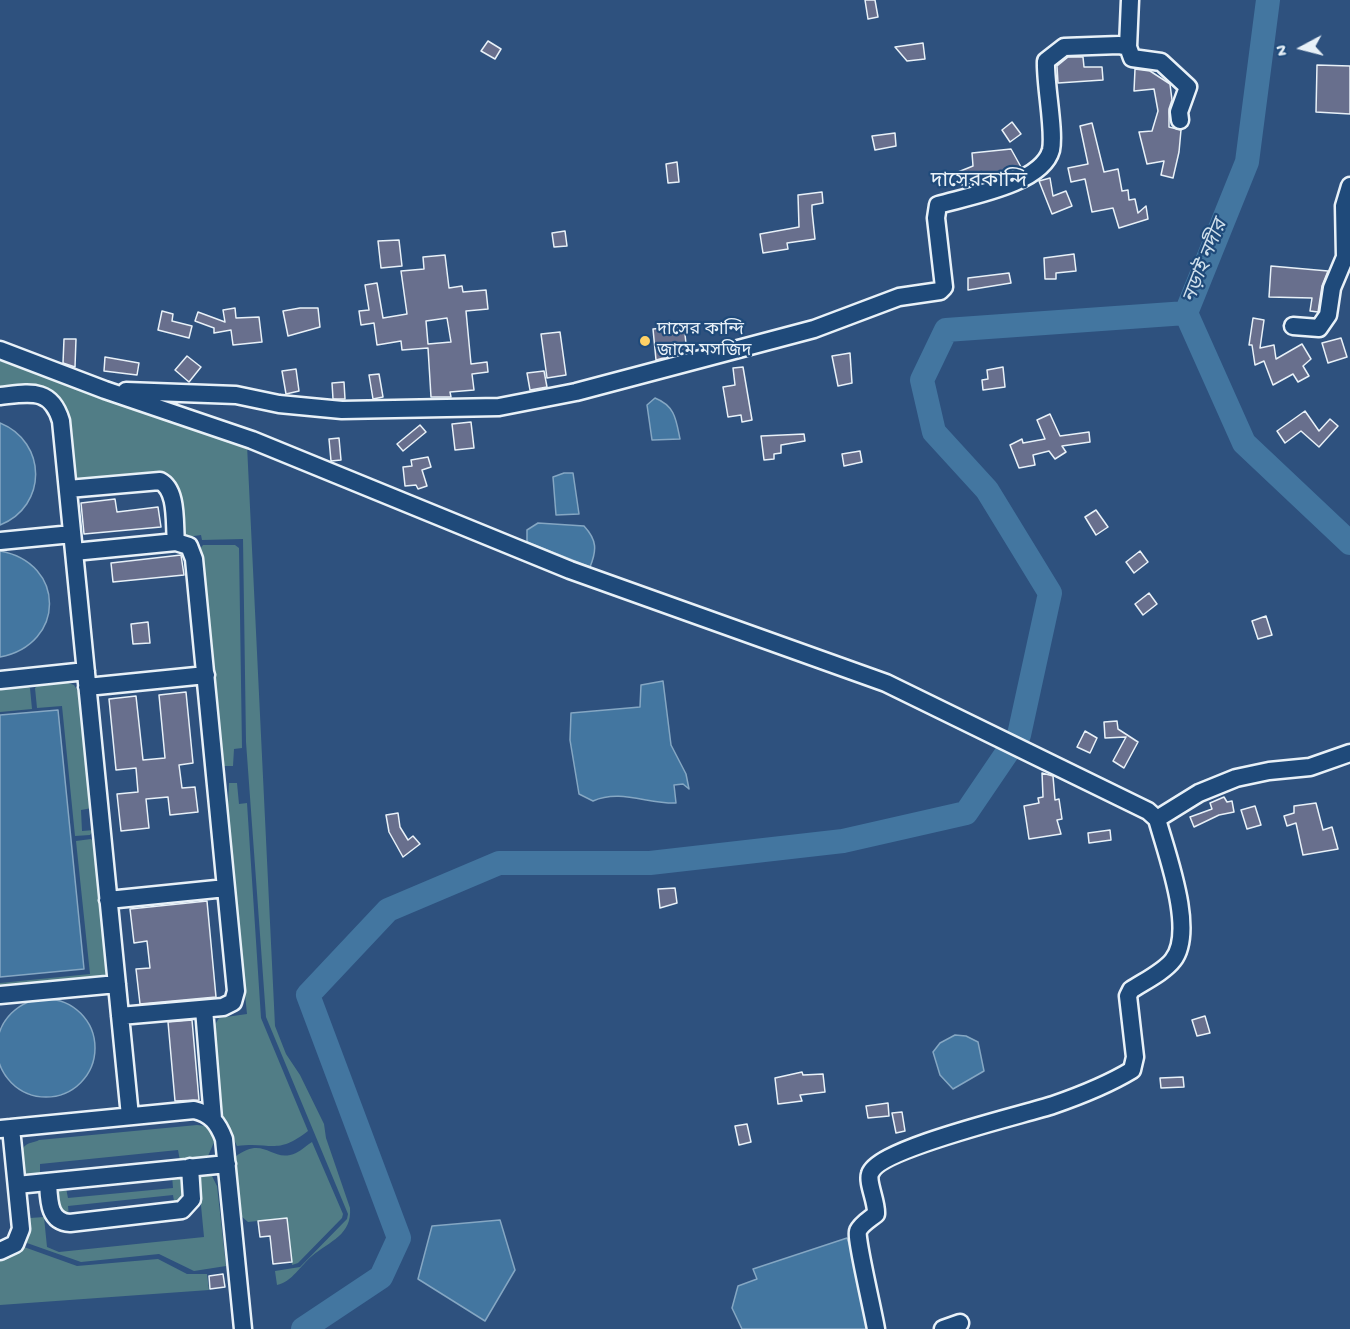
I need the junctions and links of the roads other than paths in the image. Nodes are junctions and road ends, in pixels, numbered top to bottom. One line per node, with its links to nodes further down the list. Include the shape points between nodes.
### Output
1 (1130, 0): 2 (street)
2 (1128, 47): 3 (street, via 1132,58 1161,62 1188,87); 7 (street, via 1064,47 1046,61 1051,149 1042,166 1020,180 938,205 944,287 940,291 898,297 814,329 576,392 499,407 342,410 236,395)
3 (1180, 120)
4 (1350, 186): 5 (street, via 1344,206 1345,257 1332,288 1328,315 1319,328)
5 (1293, 326)
6 (0, 350): 7 (street)
7 (105, 390): 18 (street, via 252,440 570,570 886,683)
8 (0, 396): 9 (street, via 41,394 51,401 61,421)
9 (68, 489): 10 (street); 12 (street, via 154,480 165,484 172,496)
10 (72, 534): 11 (street); 13 (street)
11 (0, 541)
12 (176, 542): 13 (street); 14 (street, via 189,546 194,560)
13 (74, 552): 15 (street)
14 (206, 675): 15 (street); 19 (street)
15 (87, 679): 16 (street); 20 (street)
16 (0, 680)
17 (1350, 753): 18 (street, via 1310,767 1236,778)
18 (1153, 815): 35 (street, via 1182,916 1173,960 1128,996 1135,1058 1132,1070 1054,1105 928,1140 873,1170 870,1177 876,1214 856,1237)
19 (226, 888): 20 (street); 23 (street, via 236,991 233,1002)
20 (108, 900): 21 (street)
21 (117, 984): 22 (street); 24 (street)
22 (0, 995)
23 (204, 1009): 24 (street); 26 (street)
24 (120, 1016): 25 (street)
25 (130, 1116): 26 (street, via 194,1110); 27 (street)
26 (213, 1119): 28 (street, via 224,1139)
27 (5, 1129): 31 (street)
28 (227, 1164): 29 (street); 33 (street)
29 (190, 1167): 30 (street); 30 (street, via 192,1199 182,1210 70,1223 53,1215)
30 (48, 1182): 31 (street)
31 (17, 1185): 32 (street, via 21,1229 15,1244)
32 (0, 1251)
33 (243, 1323)
34 (960, 1323): 36 (street)
35 (876, 1329)
36 (943, 1329)

